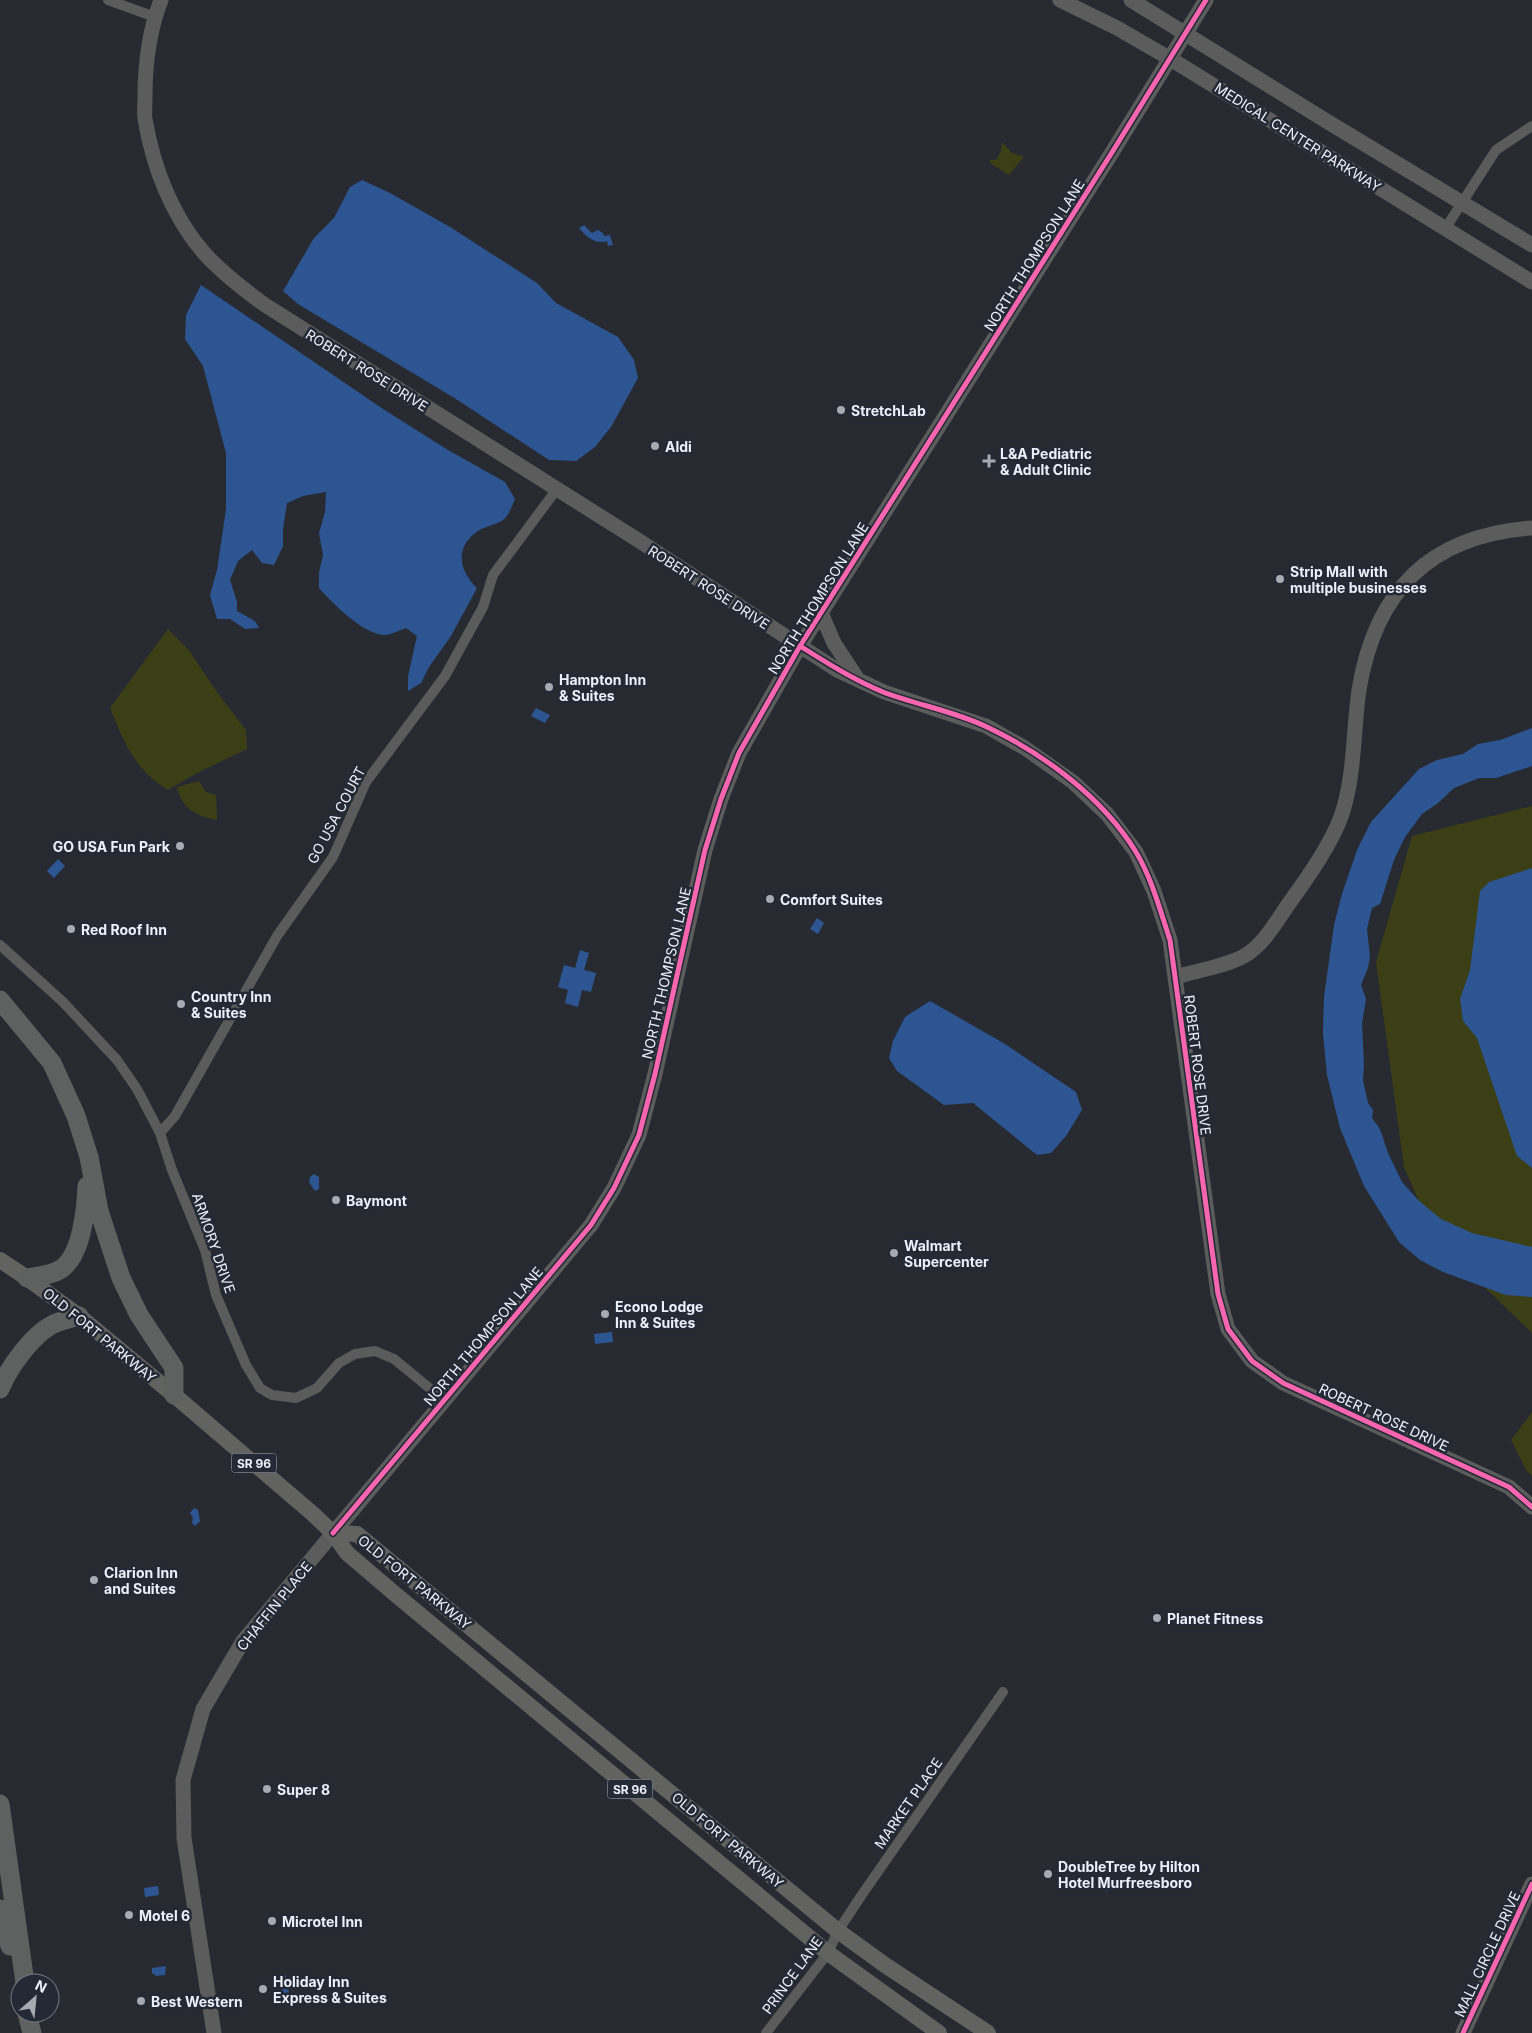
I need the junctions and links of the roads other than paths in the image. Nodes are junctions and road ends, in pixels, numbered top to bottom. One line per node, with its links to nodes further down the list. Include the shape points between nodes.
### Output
1 (108, 0): 6 (street)
2 (161, 0): 7 (street, ROBERT ROSE DRIVE)
3 (1060, 0): 9 (street, MEDICAL CENTER PARKWAY)
4 (1130, 0): 8 (street, MEDICAL CENTER PARKWAY)
5 (1206, 0): 8 (street, NORTH THOMPSON LANE)
6 (120, 2): 7 (street)
7 (155, 17): 17 (street, ROBERT ROSE DRIVE, via 145,64 145,118 159,176 178,216 204,252 232,280 265,305)
8 (1185, 34): 9 (street, NORTH THOMPSON LANE); 10 (street, MEDICAL CENTER PARKWAY)
9 (1169, 58): 12 (street, MEDICAL CENTER PARKWAY); 19 (street, NORTH THOMPSON LANE)
10 (1328, 122): 12 (street); 13 (street, MEDICAL CENTER PARKWAY)
11 (1532, 126): 13 (street, via 1496,150)
12 (1314, 146): 14 (street, MEDICAL CENTER PARKWAY)
13 (1462, 202): 14 (street); 15 (street, MEDICAL CENTER PARKWAY)
14 (1445, 229): 16 (street, MEDICAL CENTER PARKWAY)
15 (1532, 244)
16 (1532, 282)
17 (557, 489): 20 (street, ROBERT ROSE DRIVE); 26 (street, GO USA COURT, via 493,574 483,607 445,676 366,782 333,857 277,936 175,1116)
18 (1532, 528): 23 (street, via 1507,530 1448,548 1425,564 1397,591 1375,630 1366,660 1359,689 1350,777 1341,815 1326,845 1294,897 1255,948 1225,964)
19 (822, 613): 20 (street, NORTH THOMPSON LANE); 21 (street, via 834,643)
20 (800, 646): 21 (street, ROBERT ROSE DRIVE); 32 (street, NORTH THOMPSON LANE, via 739,753 721,799 705,850 639,1135 591,1226)
21 (858, 680): 23 (street, ROBERT ROSE DRIVE, via 986,726 1025,748 1073,782 1108,814 1136,852 1154,891 1170,940)
22 (0, 944): 26 (street, ARMORY DRIVE, via 63,1002 117,1060 137,1089)
23 (1176, 977): 33 (street, ROBERT ROSE DRIVE, via 1218,1294 1228,1329 1252,1361 1283,1383 1509,1487)
24 (0, 1000): 25 (highway, via 52,1063)
25 (76, 1116): 28 (highway, via 88,1178 85,1218 69,1262 50,1274); 31 (highway, via 121,1278 174,1368)
26 (160, 1133): 32 (street, ARMORY DRIVE, via 205,1250 216,1295 246,1366 260,1388 272,1395 296,1398 317,1388 339,1363 355,1354 375,1351 394,1359)
27 (0, 1260): 28 (main road, OLD FORT PARKWAY / SR 96)
28 (27, 1278): 29 (main road, OLD FORT PARKWAY / SR 96)
29 (79, 1316): 30 (highway, via 45,1330 12,1366); 31 (main road, OLD FORT PARKWAY / SR 96)
30 (0, 1389)
31 (174, 1395): 34 (main road, OLD FORT PARKWAY / SR 96)
32 (444, 1400): 34 (street, NORTH THOMPSON LANE)
33 (1532, 1507)
34 (333, 1533): 39 (main road, OLD FORT PARKWAY / SR 96, via 357,1534); 40 (main road, OLD FORT PARKWAY / SR 96, via 347,1553 395,1594); 43 (street, CHAFFIN PLACE, via 243,1641 203,1709 183,1780 184,1838)
35 (1003, 1692): 39 (street, MARKET PLACE)
36 (0, 1804): 42 (highway)
37 (1532, 1884): 47 (street, MALL CIRCLE DRIVE)
38 (0, 1909): 41 (highway)
39 (838, 1931): 40 (street, PRINCE LANE); 46 (main road, OLD FORT PARKWAY / SR 96)
40 (828, 1953): 44 (street, PRINCE LANE); 45 (main road, OLD FORT PARKWAY / SR 96)
41 (17, 1973)
42 (24, 1973)
43 (214, 2033)
44 (766, 2033)
45 (938, 2033)
46 (988, 2033)
47 (1463, 2033)

